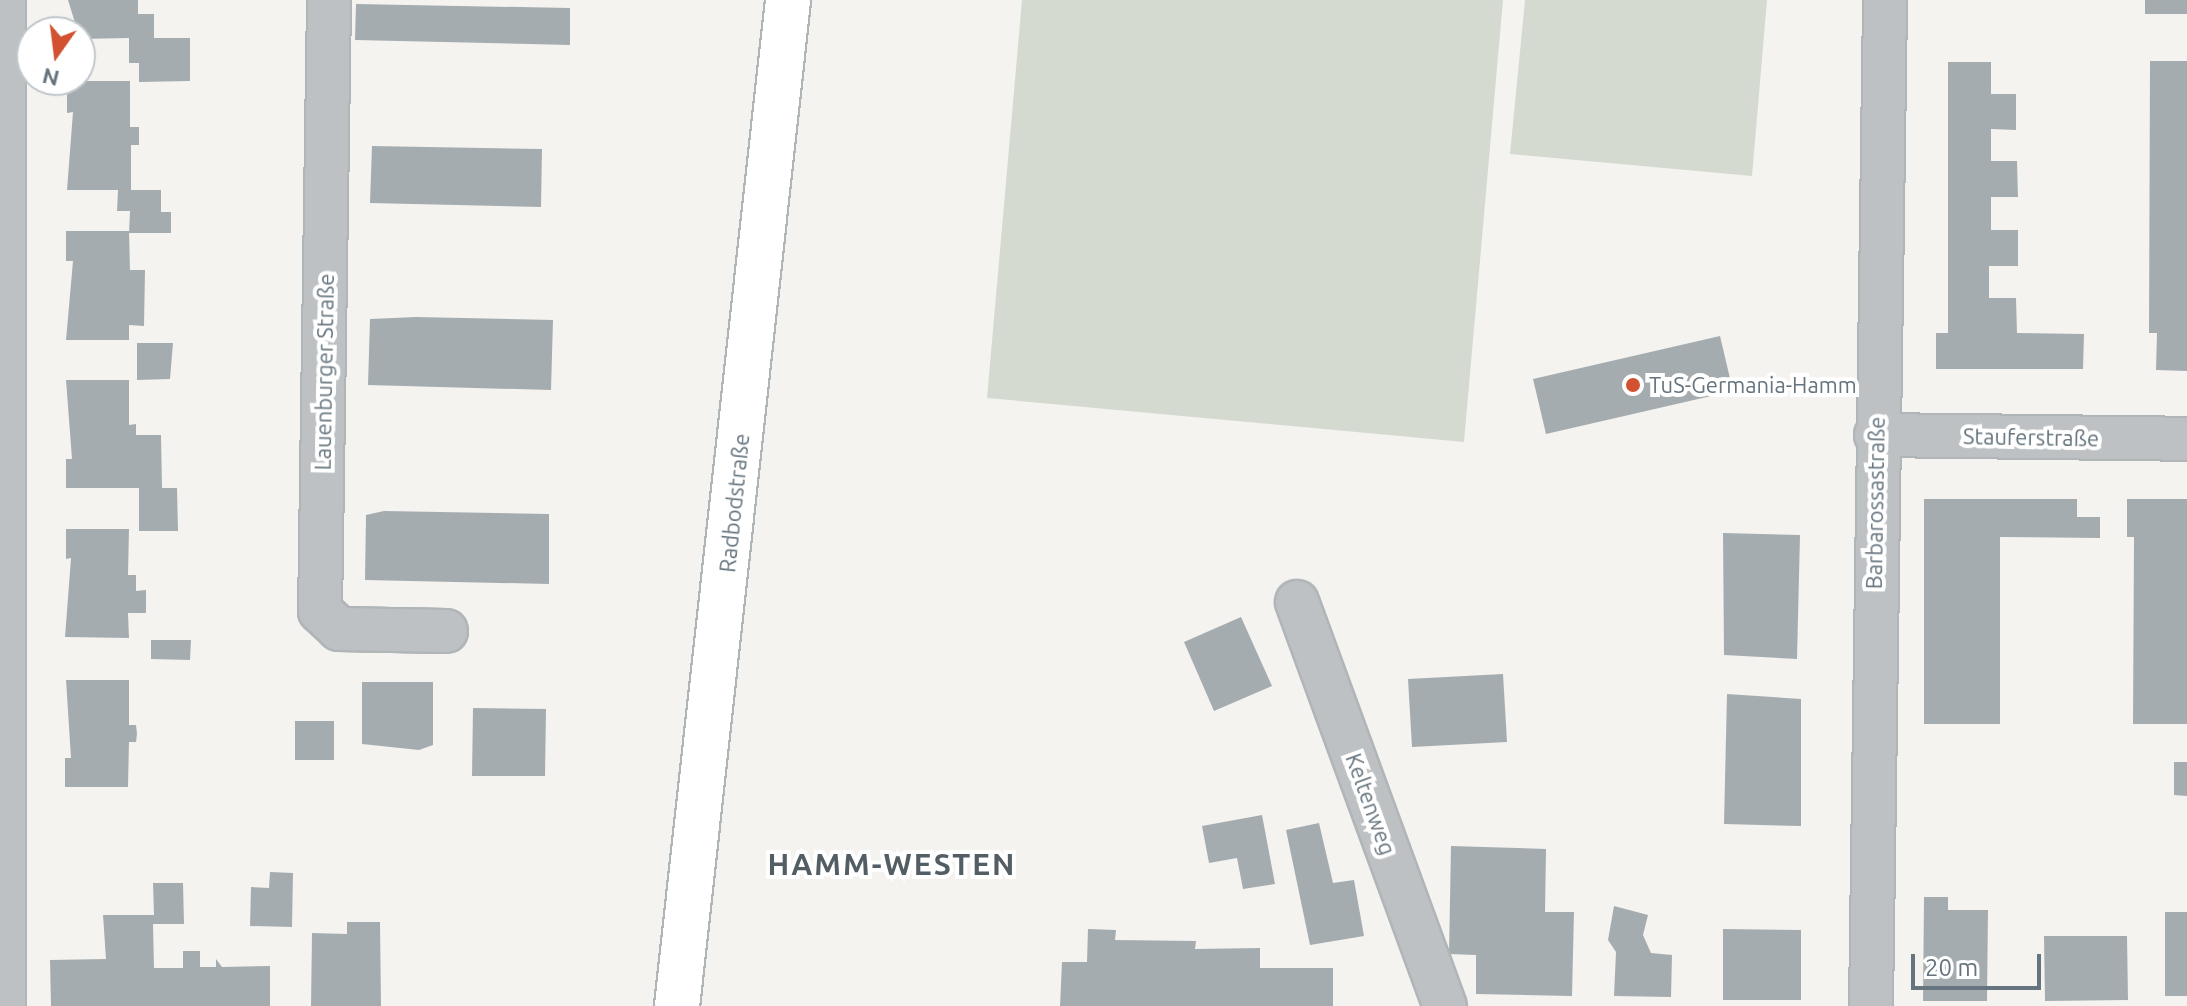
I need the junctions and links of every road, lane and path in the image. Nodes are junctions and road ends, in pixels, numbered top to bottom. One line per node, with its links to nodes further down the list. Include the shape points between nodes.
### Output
1 (4, 0): 9 (street)
2 (329, 0): 8 (street, Lauenburger Straße, via 320,611 339,629)
3 (788, 0): 10 (main road, Radbodstraße)
4 (1885, 0): 5 (street, Barbarossastraße)
5 (1876, 435): 6 (street, Stauferstraße); 12 (street, Barbarossastraße)
6 (2187, 439)
7 (1297, 602): 11 (street, Keltenweg)
8 (446, 631)
9 (4, 1006)
10 (677, 1006)
11 (1445, 1006)
12 (1871, 1006)

